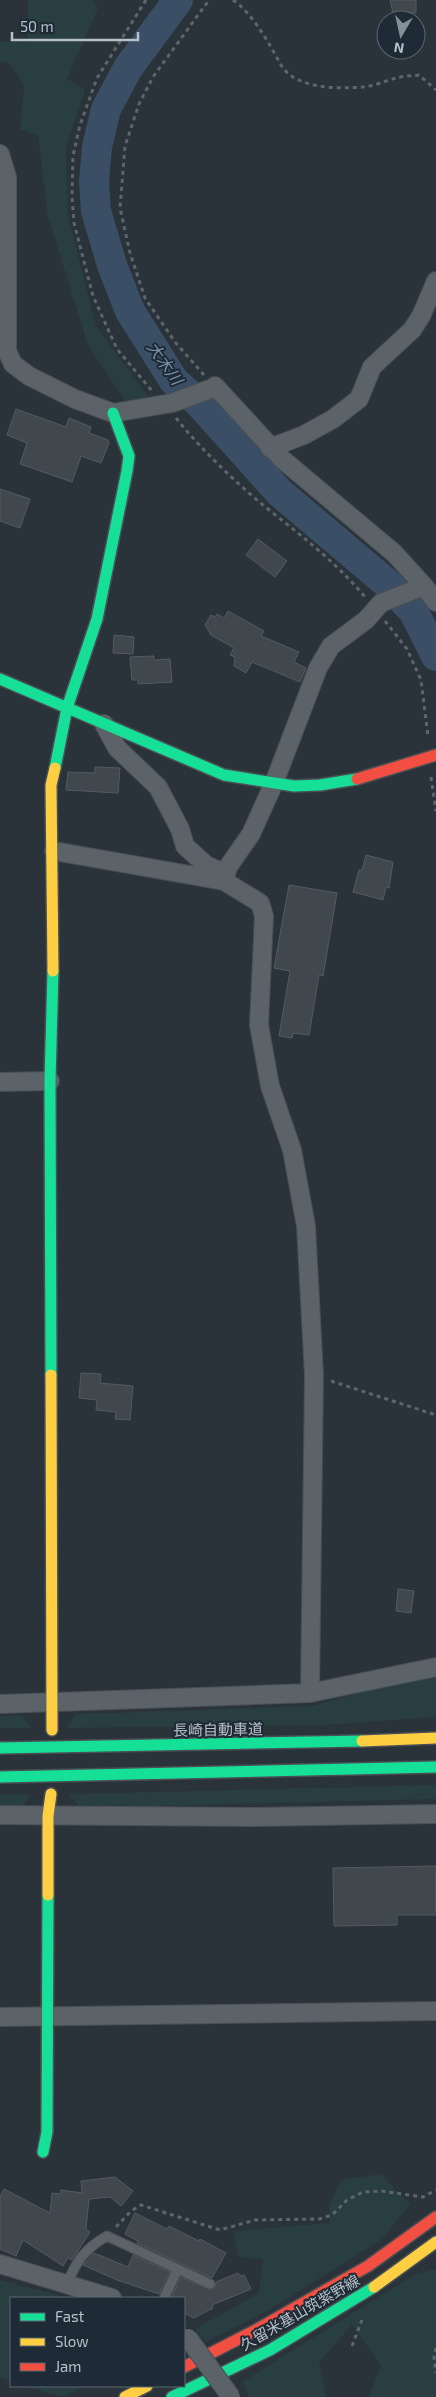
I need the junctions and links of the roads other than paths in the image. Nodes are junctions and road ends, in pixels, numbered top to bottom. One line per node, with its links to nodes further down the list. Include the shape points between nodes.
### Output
1 (0, 154): 3 (street, via 7,177)
2 (436, 281): 5 (street, via 412,330 372,367 359,399 304,435)
3 (6, 363): 4 (street, via 75,399)
4 (113, 413): 5 (street, via 172,403 212,388 238,409); 9 (main road, via 129,456 127,472 97,619)
5 (270, 448): 6 (street, via 380,540)
6 (422, 587): 7 (street); 12 (street, via 381,603 366,620 331,646 318,668)
7 (436, 602)
8 (0, 679): 9 (main road)
9 (67, 708): 10 (main road); 13 (main road, via 51,786)
10 (104, 724): 12 (main road, via 224,775); 14 (street, via 117,748 158,787 180,829 185,846)
11 (435, 755): 12 (main road, via 359,778 305,786)
12 (274, 783): 14 (street, via 251,834 228,867)
13 (54, 851): 14 (street); 16 (main road)
14 (225, 878): 18 (street, via 260,903 264,916 259,1025 270,1086 292,1150 306,1226 314,1375)
15 (0, 1082): 16 (street)
16 (50, 1082): 20 (main road)
17 (436, 1667): 18 (street)
18 (310, 1693): 20 (street)
19 (0, 1704): 20 (street)
20 (52, 1704): 21 (main road)
21 (52, 1730)
22 (436, 1738): 23 (main road, 長崎自動車道)
23 (0, 1748)
24 (436, 1768): 25 (main road)
25 (0, 1777)
26 (51, 1794): 29 (main road)
27 (436, 1814): 29 (street)
28 (0, 1815): 29 (street)
29 (48, 1816): 31 (main road)
30 (436, 2010): 31 (street)
31 (47, 2016): 32 (street); 33 (main road, via 47,2132)
32 (0, 2017)
33 (43, 2152)
34 (436, 2217): 43 (main road, 久留米基山筑紫野線, via 368,2266)
35 (436, 2242): 46 (main road, 久留米基山筑紫野線, via 382,2282 270,2350)
36 (0, 2264): 39 (street)
37 (178, 2269): 38 (lane); 39 (lane, via 107,2236 90,2246); 41 (lane)
38 (210, 2284)
39 (66, 2286): 40 (street)
40 (108, 2297)
41 (164, 2297)
42 (186, 2336): 47 (street, bridge)
43 (185, 2366)
44 (145, 2387): 45 (main road)
45 (125, 2397)
46 (172, 2397)
47 (231, 2397)

